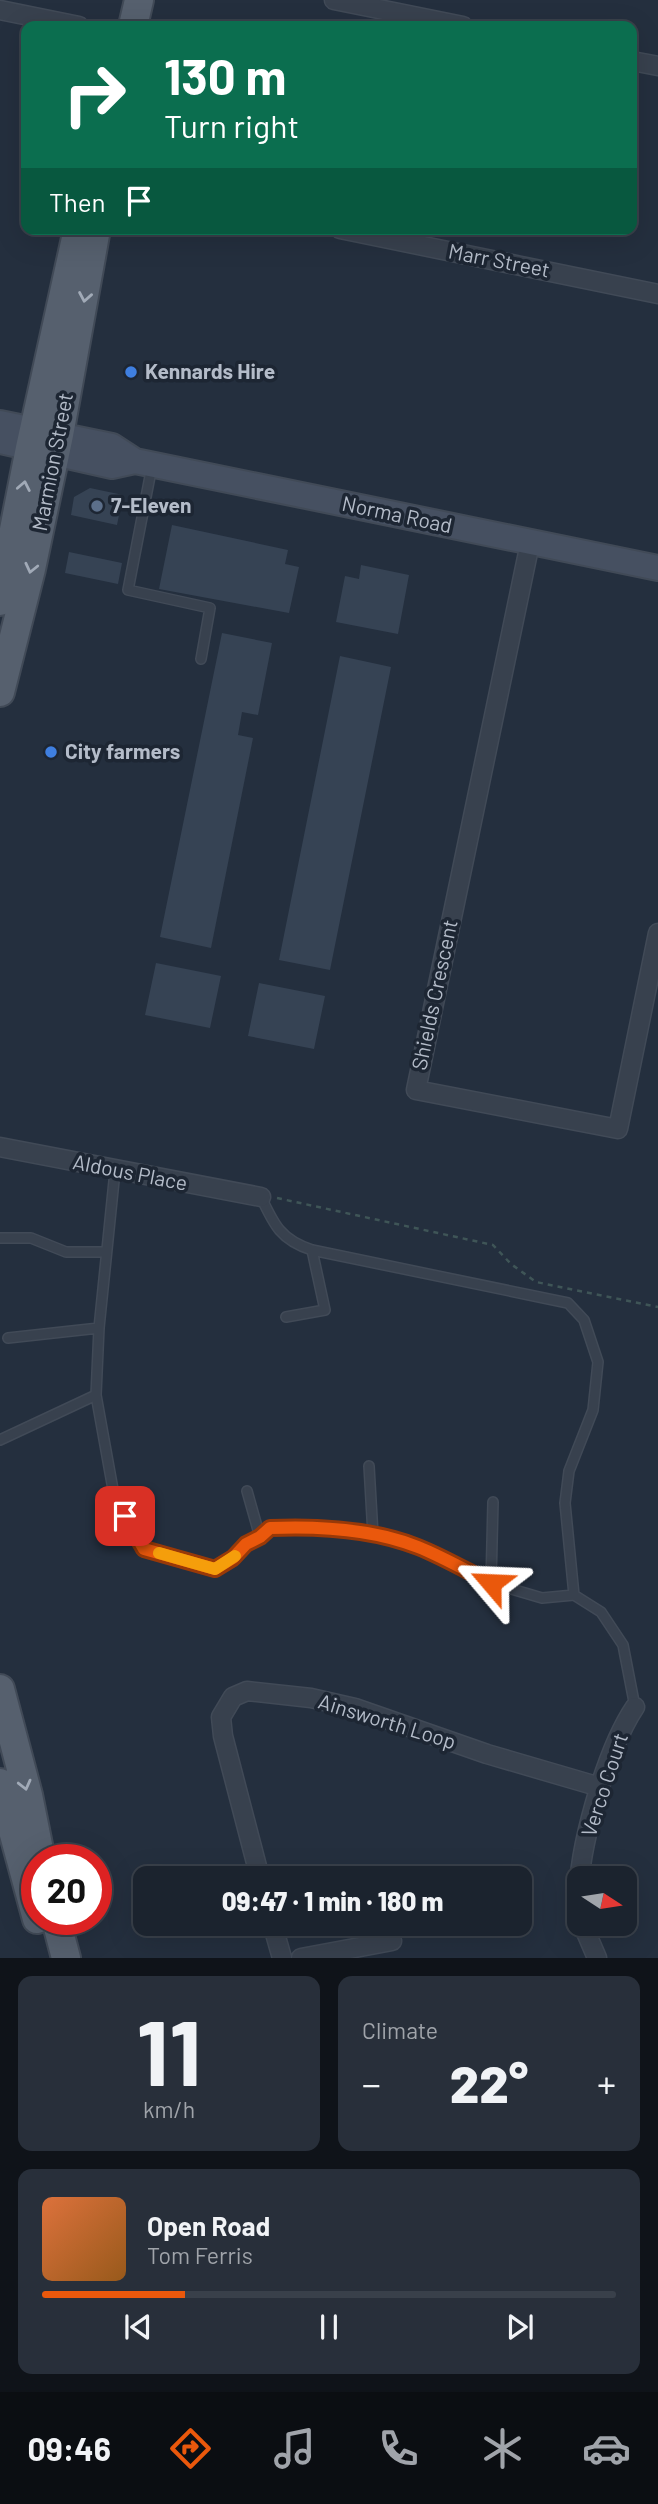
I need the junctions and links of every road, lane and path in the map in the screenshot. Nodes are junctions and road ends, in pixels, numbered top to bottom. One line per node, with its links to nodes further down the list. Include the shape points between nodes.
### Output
1 (126, 0): 6 (main road)
2 (139, 0): 7 (main road)
3 (334, 0): 8 (street)
4 (0, 10): 5 (street)
5 (54, 21)
6 (122, 21)
7 (135, 21)
8 (438, 21)
9 (637, 62): 10 (street)
10 (658, 66)
11 (77, 235): 17 (main road, Marmion Street)
12 (95, 235): 17 (main road, Marmion Street, one-way to 17)
13 (369, 235): 14 (street, Marr Street)
14 (658, 294)
15 (0, 423): 17 (street, Norma Road)
16 (0, 441): 17 (street, Norma Road)
17 (45, 442): 18 (street, Norma Road, via 112,446); 21 (main road, Marmion Street, one-way to 17); 23 (main road, Marmion Street, one-way to 23, via 31,569)
18 (144, 463): 19 (street, Norma Road); 22 (lane, via 128,590 210,608)
19 (530, 543): 20 (street, Norma Road); 24 (street, Shields Crescent, via 416,1090 618,1129)
20 (658, 568)
21 (0, 601)
22 (201, 659)
23 (0, 692)
24 (658, 933)
25 (0, 1147): 26 (street, Aldous Place)
26 (115, 1171): 27 (street, Aldous Place); 30 (lane)
27 (261, 1197): 29 (lane, via 273,1224 293,1244); 31 (path, via 493,1245 536,1282)
28 (0, 1238): 30 (lane, via 31,1238 66,1252)
29 (312, 1250): 32 (lane, via 325,1310); 43 (lane, via 568,1303 584,1320 598,1362 593,1410 569,1471 565,1503)
30 (106, 1252): 33 (lane)
31 (658, 1307)
32 (286, 1317)
33 (99, 1328): 34 (lane); 35 (lane)
34 (8, 1338)
35 (96, 1395): 36 (lane); 41 (lane, via 114,1495 144,1549 215,1569)
36 (0, 1440)
37 (369, 1466): 40 (lane)
38 (247, 1491): 41 (lane)
39 (493, 1502): 42 (lane)
40 (373, 1535): 41 (lane, via 306,1527 270,1528); 42 (lane, via 417,1547)
41 (260, 1537)
42 (491, 1583): 43 (lane, via 542,1598)
43 (574, 1595): 45 (lane, via 601,1612 623,1645)
44 (0, 1689): 46 (main road)
45 (635, 1707): 48 (street, Verco Court, via 620,1732)
46 (5, 1729): 50 (main road, one-way to 50, via 28,1795)
47 (0, 1783): 51 (main road)
48 (600, 1787): 52 (street, Ainsworth Loop, via 355,1709 247,1690 233,1697 221,1717); 53 (street, Verco Court)
49 (0, 1821): 54 (main road)
50 (38, 1844)
51 (21, 1859)
52 (257, 1866)
53 (581, 1866)
54 (21, 1870)
55 (41, 1935): 60 (main road)
56 (60, 1935): 61 (main road)
57 (276, 1936): 62 (street)
58 (588, 1936): 64 (street)
59 (392, 1941): 63 (street)
60 (47, 1958)
61 (66, 1958)
62 (282, 1958)
63 (301, 1958)
64 (597, 1958)

